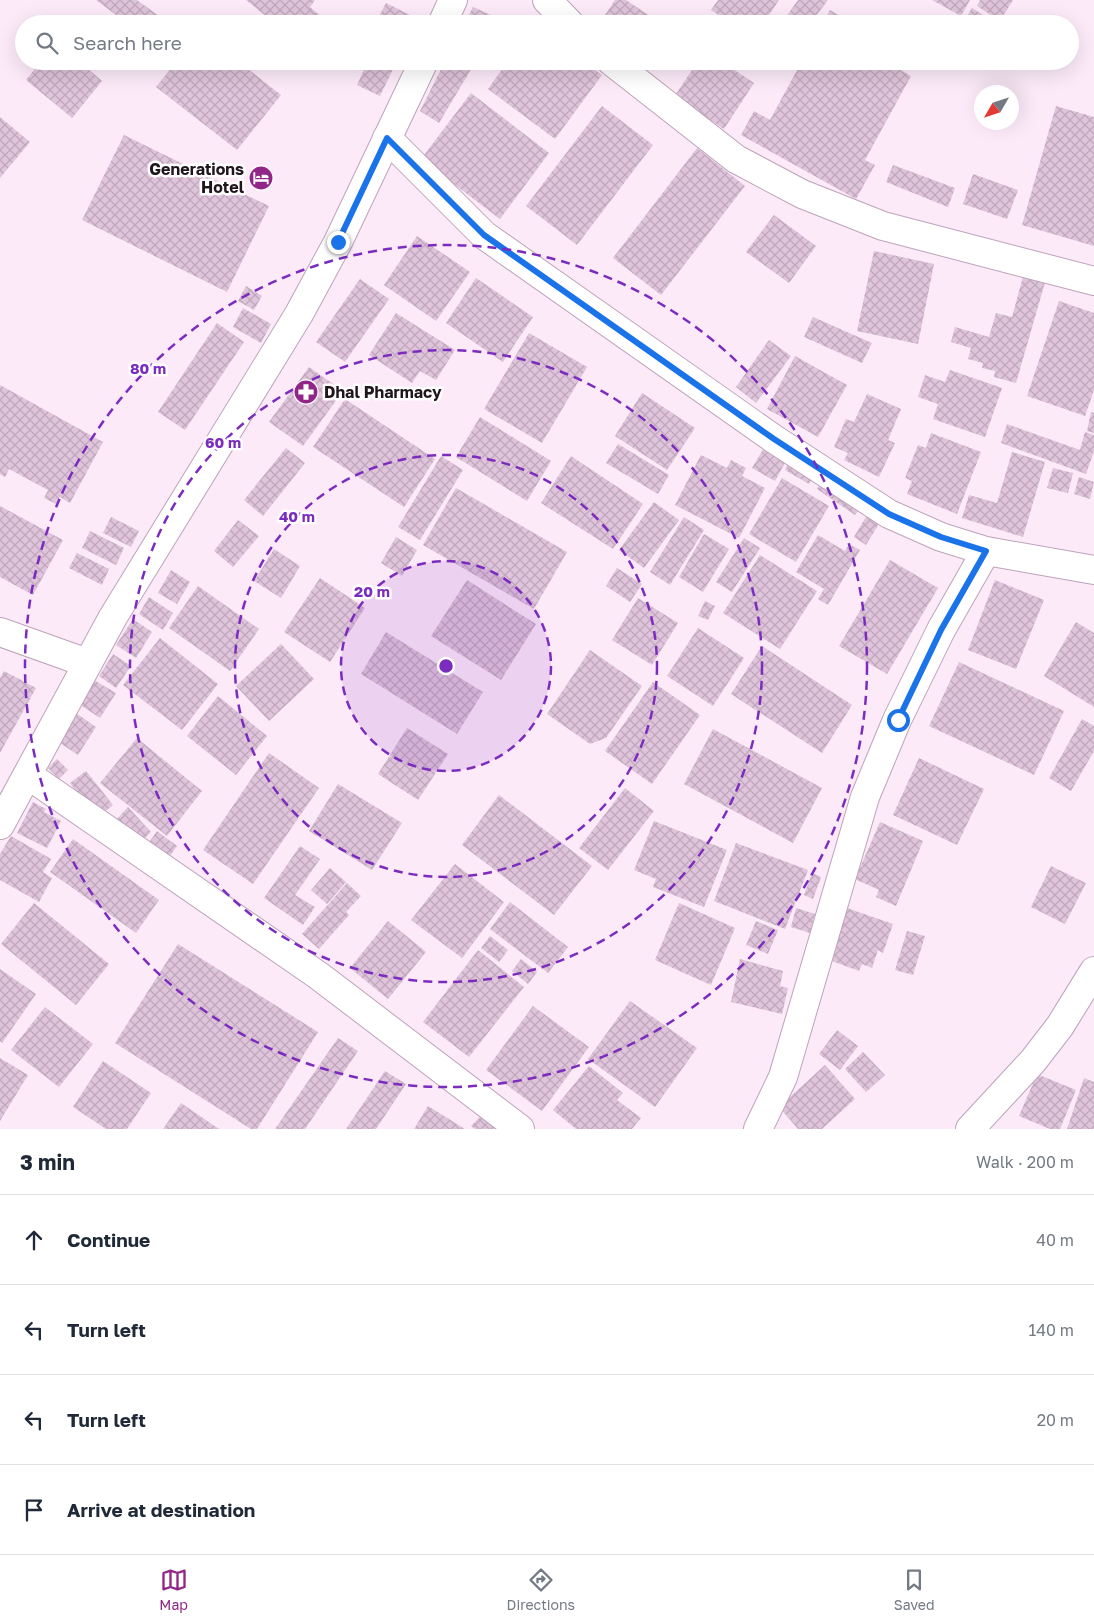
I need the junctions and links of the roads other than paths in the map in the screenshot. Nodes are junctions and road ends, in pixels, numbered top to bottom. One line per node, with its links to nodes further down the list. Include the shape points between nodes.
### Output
1 (453, 0): 3 (street)
2 (547, 0): 4 (street)
3 (446, 15)
4 (561, 15)
5 (420, 70): 7 (street)
6 (622, 70): 8 (street, via 736,159 802,194 883,226)
7 (387, 138): 9 (street, via 484,235 766,433 889,514 941,537); 12 (street, via 338,242 299,314)
8 (1094, 281)
9 (986, 551): 10 (street); 17 (street, via 937,638 865,797 783,1077)
10 (1094, 570)
11 (0, 632): 12 (street)
12 (87, 663): 13 (street)
13 (28, 775): 14 (street); 16 (street, via 319,976)
14 (0, 825)
15 (1094, 970): 18 (street, via 1060,1026 1033,1061)
16 (520, 1129)
17 (758, 1129)
18 (970, 1129)

